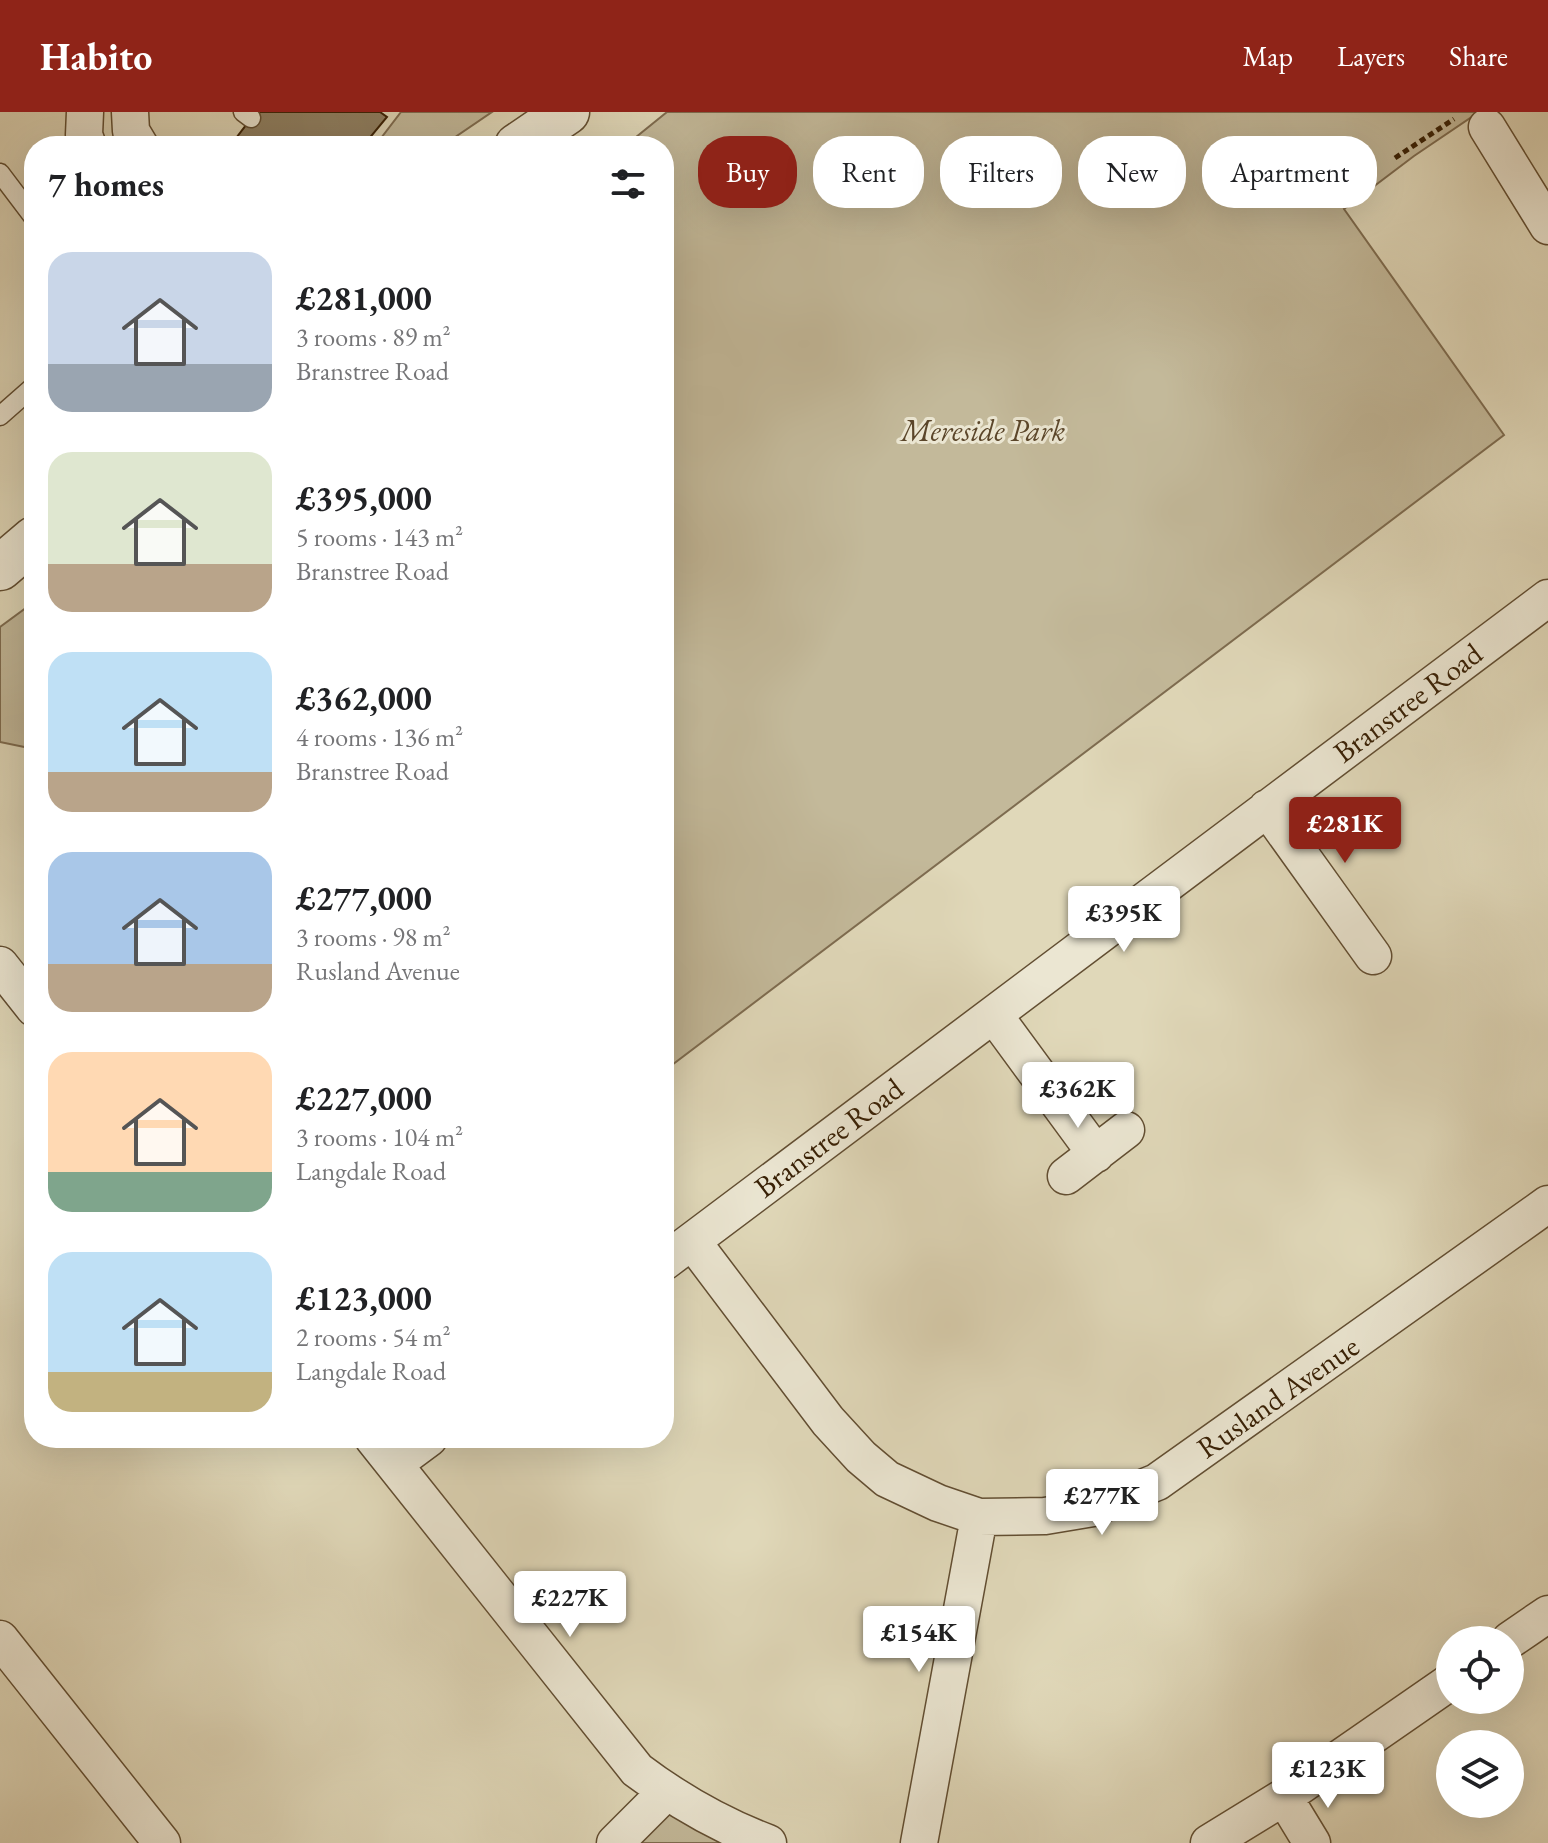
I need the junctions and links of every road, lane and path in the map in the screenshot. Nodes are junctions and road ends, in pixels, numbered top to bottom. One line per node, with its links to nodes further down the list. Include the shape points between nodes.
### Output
1 (85, 112): 4 (street)
2 (567, 112): 5 (street)
3 (1476, 119): 6 (path); 9 (street)
4 (84, 136)
5 (532, 136)
6 (1395, 158)
7 (0, 173): 8 (lane)
8 (24, 205)
9 (1548, 226)
10 (24, 395): 11 (lane)
11 (0, 416)
12 (24, 548): 13 (street)
13 (0, 568)
14 (1548, 598): 15 (street, Branstree Road)
15 (1267, 808): 16 (street); 19 (street, Branstree Road)
16 (1373, 956)
17 (1, 967): 18 (street)
18 (24, 996)
19 (994, 1015): 21 (street); 24 (street, Branstree Road)
20 (1126, 1130): 21 (street)
21 (1096, 1154): 22 (street)
22 (1066, 1176)
23 (1548, 1204): 26 (street, Rusland Avenue, via 1157,1482 1093,1508 1045,1516)
24 (678, 1252): 26 (street, Rusland Avenue, via 861,1457 887,1479)
25 (383, 1451): 31 (street, via 612,1741)
26 (979, 1517): 36 (street)
27 (1548, 1614): 28 (street)
28 (1524, 1630)
29 (0, 1639): 33 (street)
30 (1436, 1692): 32 (street)
31 (666, 1792): 34 (street); 35 (street, via 725,1827)
32 (1284, 1797): 37 (street); 38 (street)
33 (162, 1843)
34 (615, 1843)
35 (768, 1843)
36 (919, 1843)
37 (1209, 1843)
38 (1312, 1843)

